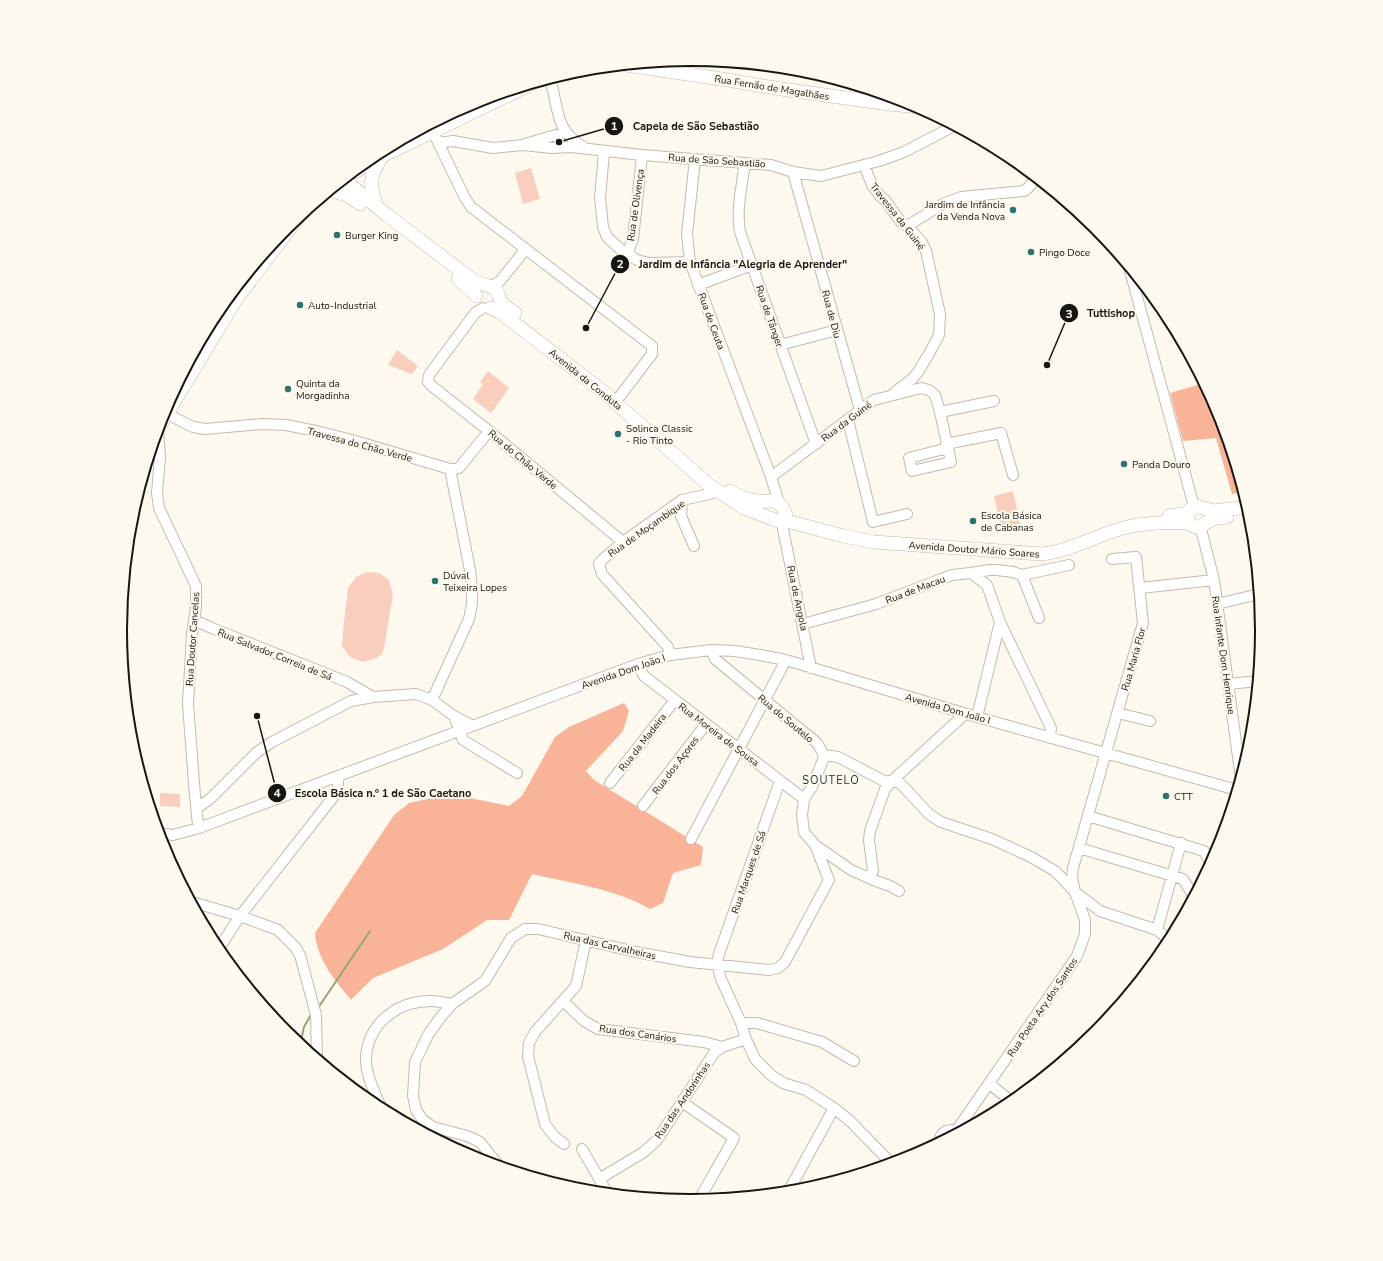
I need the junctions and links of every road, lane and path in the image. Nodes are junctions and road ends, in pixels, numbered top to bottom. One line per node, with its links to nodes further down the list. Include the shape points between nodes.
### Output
1 (646, 68): 4 (main road, Rua Fernão de Magalhães)
2 (551, 84): 6 (street, via 561,124)
3 (509, 96): 7 (main road)
4 (895, 104)
5 (949, 128): 16 (street, Rua de São Sebastião, via 904,152)
6 (566, 132): 9 (street, Rua de São Sebastião); 10 (street, Rua de São Sebastião)
7 (436, 138): 8 (main road); 9 (street, Rua de São Sebastião, via 493,148); 23 (street, via 467,202)
8 (412, 141)
9 (523, 145): 10 (street, Rua de São Sebastião)
10 (589, 150): 11 (street, Rua de São Sebastião)
11 (604, 152): 12 (street, Rua de São Sebastião); 24 (street, via 600,198 603,227 607,237)
12 (642, 155): 14 (street, Rua de São Sebastião); 24 (street, Rua de Olivença, via 633,239)
13 (381, 159): 21 (main road, via 371,182)
14 (695, 159): 15 (street, Rua de São Sebastião); 25 (street, Rua de Ceuta, via 687,234)
15 (744, 163): 17 (street, Rua de São Sebastião, via 771,165); 26 (street, Rua de Tânger, via 739,225)
16 (864, 165): 17 (street, Rua de São Sebastião, via 821,176); 22 (street, Travessa da Guiné, via 872,185 900,221)
17 (793, 172): 32 (street, Rua de Diu)
18 (1033, 181): 22 (street, via 1024,191 961,197 943,204)
19 (348, 183): 21 (main road, Avenida da Conduta)
20 (339, 190): 30 (main road, Avenida da Conduta, via 469,288)
21 (377, 207): 29 (main road, Avenida da Conduta, via 472,280 480,285)
22 (907, 226): 35 (street, Travessa da Guiné, via 926,251 940,314 938,335 918,372)
23 (525, 250): 29 (street); 36 (street, via 652,346 652,354)
24 (628, 255): 25 (street, via 650,263)
25 (690, 262): 28 (street, Rua de Ceuta)
26 (752, 264): 28 (street); 33 (street, Rua de Tânger)
27 (1132, 278): 56 (street, Rua Infante Dom Henrique)
28 (698, 285): 49 (street, Rua de Ceuta)
29 (495, 288): 30 (main road, via 497,303); 30 (main road, via 479,289); 36 (main road, Avenida da Conduta, via 503,304)
30 (481, 305): 42 (street, Rua do Chão Verde, via 429,375 428,382); 50 (main road, Avenida da Conduta, via 500,312 601,390)
31 (226, 311): 34 (main road)
32 (837, 330): 33 (street); 38 (street, Rua de Diu)
33 (780, 345): 44 (street, Rua de Tânger)
34 (181, 389)
35 (894, 394): 38 (street, Rua da Guiné, via 874,400); 39 (street, Rua da Guiné, via 920,388 930,390 935,395)
36 (620, 396): 53 (main road, Avenida da Conduta, via 714,479 742,498 760,502)
37 (994, 401): 39 (street)
38 (860, 410): 41 (street, Rua da Guiné)
39 (940, 412): 48 (street, via 947,446 1001,433)
40 (170, 415): 47 (street, Travessa do Chão Verde, via 193,427 205,429 262,424 286,425 352,440)
41 (848, 420): 44 (street, Rua da Guiné); 54 (street, via 873,522)
42 (489, 431): 47 (street, via 459,468); 57 (street, Rua do Chão Verde)
43 (159, 442): 46 (street, Rua Doutor Cancelas)
44 (816, 444): 49 (street, Rua da Guiné)
45 (156, 451): 46 (street)
46 (160, 457): 70 (street, Rua Doutor Cancelas, via 157,493 159,508 196,586)
47 (450, 469): 83 (street, via 470,570 472,604 469,619)
48 (1013, 475)
49 (771, 477): 53 (street, Rua de Angola)
50 (715, 490): 51 (street, Rua de Moçambique, via 710,494); 53 (main road, Avenida da Conduta, via 744,508)
51 (682, 500): 57 (street, Rua de Moçambique); 58 (street, via 681,516)
52 (1242, 508): 56 (main road, Avenida Doutor Mário Soares, via 1216,511)
53 (780, 514): 56 (main road, Avenida Doutor Mário Soares, via 843,536 874,542 1042,554 1126,528); 72 (street, Rua de Angola)
54 (906, 514)
55 (1244, 516): 56 (main road, Avenida Doutor Mário Soares)
56 (1197, 517): 64 (street, Rua Infante Dom Henrique)
57 (623, 542): 76 (street, Rua de Moçambique, via 599,564 602,574 668,647)
58 (694, 546)
59 (1112, 558): 66 (street, Rua Maria Flor, via 1136,557)
60 (1069, 565): 63 (street)
61 (997, 570): 62 (street, Rua de Macau); 63 (street, Rua de Macau); 65 (street, via 989,576)
62 (971, 573): 65 (street); 72 (street, Rua de Macau, via 952,575 876,604)
63 (1022, 575): 69 (street)
64 (1214, 580): 66 (street); 68 (street, Rua Infante Dom Henrique)
65 (987, 585): 71 (street)
66 (1140, 588): 86 (street, Rua Maria Flor, via 1143,623)
67 (1255, 595): 68 (street)
68 (1217, 604): 81 (street, Rua Infante Dom Henrique)
69 (1039, 618)
70 (194, 620): 82 (street, Rua Salvador Correia de Sá, via 347,682); 107 (street, Rua Doutor Cancelas, via 188,704)
71 (1000, 622): 73 (street); 75 (street)
72 (803, 624): 79 (street, Rua de Angola)
73 (995, 647): 75 (street, via 1006,645); 89 (street)
74 (711, 650): 76 (street, Avenida Dom João I); 77 (street, Avenida Dom João I, via 735,651); 85 (street, Rua do Soutelo, via 714,659)
75 (1014, 650): 94 (street, via 1051,728)
76 (670, 655): 78 (street, Avenida Dom João I)
77 (786, 660): 79 (street, Avenida Dom João I); 85 (street)
78 (638, 664): 84 (street, Rua Moreira de Sousa, via 644,676); 92 (street, Avenida Dom João I)
79 (811, 668): 87 (street, Avenida Dom João I)
80 (1253, 681): 81 (street)
81 (1228, 684): 98 (street, Rua Infante Dom Henrique)
82 (373, 697): 83 (street, via 416,694); 107 (street, via 351,701 272,742 256,753 210,799)
83 (432, 700): 88 (street)
84 (675, 700): 91 (street, Rua Moreira de Sousa); 103 (street, Rua da Madeira)
85 (765, 700): 95 (street); 97 (street, Rua do Soutelo, via 817,743)
86 (1118, 713): 90 (street); 96 (street, Rua Maria Flor)
87 (965, 714): 89 (street, Avenida Dom João I); 102 (street)
88 (454, 716): 92 (street); 93 (street)
89 (977, 717): 94 (street, Avenida Dom João I)
90 (1150, 721)
91 (706, 724): 95 (street, Rua Moreira de Sousa); 106 (street, Rua dos Açores)
92 (473, 726): 93 (street, Avenida Dom João I)
93 (461, 731): 99 (street, via 463,740); 100 (street, Avenida Dom João I)
94 (1050, 738): 96 (street, Avenida Dom João I)
95 (738, 748): 101 (street, Rua Moreira de Sousa); 111 (street)
96 (1106, 754): 104 (street, Avenida Dom João I); 108 (street, Rua Poeta Ary dos Santos)
97 (824, 755): 102 (street, via 838,757 884,781); 105 (street, via 812,787)
98 (1239, 767)
99 (517, 773)
100 (338, 777): 109 (street, Avenida Dom João I); 122 (street, via 338,791)
101 (780, 781): 105 (street, Rua Moreira de Sousa); 127 (street, Rua Marques de Sá)
102 (892, 782): 117 (street, via 885,789 870,831 872,870); 119 (street, via 899,782 929,814 941,822 992,839 1031,857 1055,871)
103 (610, 783)
104 (1233, 789)
105 (804, 799): 113 (street, via 804,832)
106 (643, 806)
107 (197, 808): 109 (street, Rua Doutor Cancelas)
108 (1088, 816): 112 (street); 114 (street, Rua Poeta Ary dos Santos)
109 (199, 828): 110 (street, Avenida Dom João I, via 173,835)
110 (165, 834)
111 (691, 838)
112 (1181, 843): 115 (street, via 1204,851); 116 (street)
113 (815, 845): 117 (street, via 851,870); 127 (street, Rua das Carvalheiras, via 829,880 785,962 778,968 769,970)
114 (1079, 848): 116 (street); 119 (street, Rua Poeta Ary dos Santos, via 1072,878)
115 (1208, 858)
116 (1173, 876): 120 (street, via 1183,879); 123 (street)
117 (869, 877): 118 (street)
118 (899, 891)
119 (1075, 892): 123 (street, via 1100,911); 135 (street, Rua Poeta Ary dos Santos, via 1085,920 1085,934 1081,947)
120 (1191, 892)
121 (198, 904): 122 (street)
122 (240, 916): 126 (street); 133 (street, via 278,930 300,955 316,1015)
123 (1157, 930): 124 (street)
124 (1165, 937)
125 (586, 940): 127 (street, Rua das Carvalheiras, via 644,954); 128 (street, via 576,986); 129 (street, Rua das Carvalheiras, via 538,929 525,929 511,938 485,981)
126 (222, 944)
127 (717, 964): 130 (street)
128 (563, 1001): 132 (street, Rua dos Canários, via 584,1021 598,1029 704,1042); 143 (street, via 535,1032 529,1043 528,1056 545,1124)
129 (452, 1004): 137 (street, via 432,1000 417,1002 402,1006 384,1018 372,1036 366,1058 369,1078); 145 (street, Rua das Carvalheiras, via 428,1035 415,1062 413,1096 416,1110 423,1120 433,1127 480,1142)
130 (741, 1023): 131 (street); 134 (street, via 756,1022 822,1042)
131 (746, 1038): 132 (street, Rua das Andorinhas); 139 (street, via 755,1059 771,1075 783,1083 806,1090)
132 (722, 1047): 138 (street, Rua das Andorinhas, via 714,1053)
133 (317, 1053)
134 (854, 1061)
135 (990, 1084): 136 (street); 140 (street, Rua Poeta Ary dos Santos)
136 (1007, 1099)
137 (378, 1100)
138 (682, 1102): 147 (street, Rua das Andorinhas, via 657,1140 644,1152); 150 (street, via 734,1138)
139 (834, 1108): 146 (street); 148 (street)
140 (961, 1126)
141 (952, 1131): 142 (street, via 944,1132)
142 (941, 1137)
143 (564, 1144)
144 (582, 1149): 147 (street)
145 (493, 1159)
146 (888, 1160)
147 (599, 1179): 149 (street)
148 (791, 1186)
149 (604, 1188)
150 (702, 1195)

